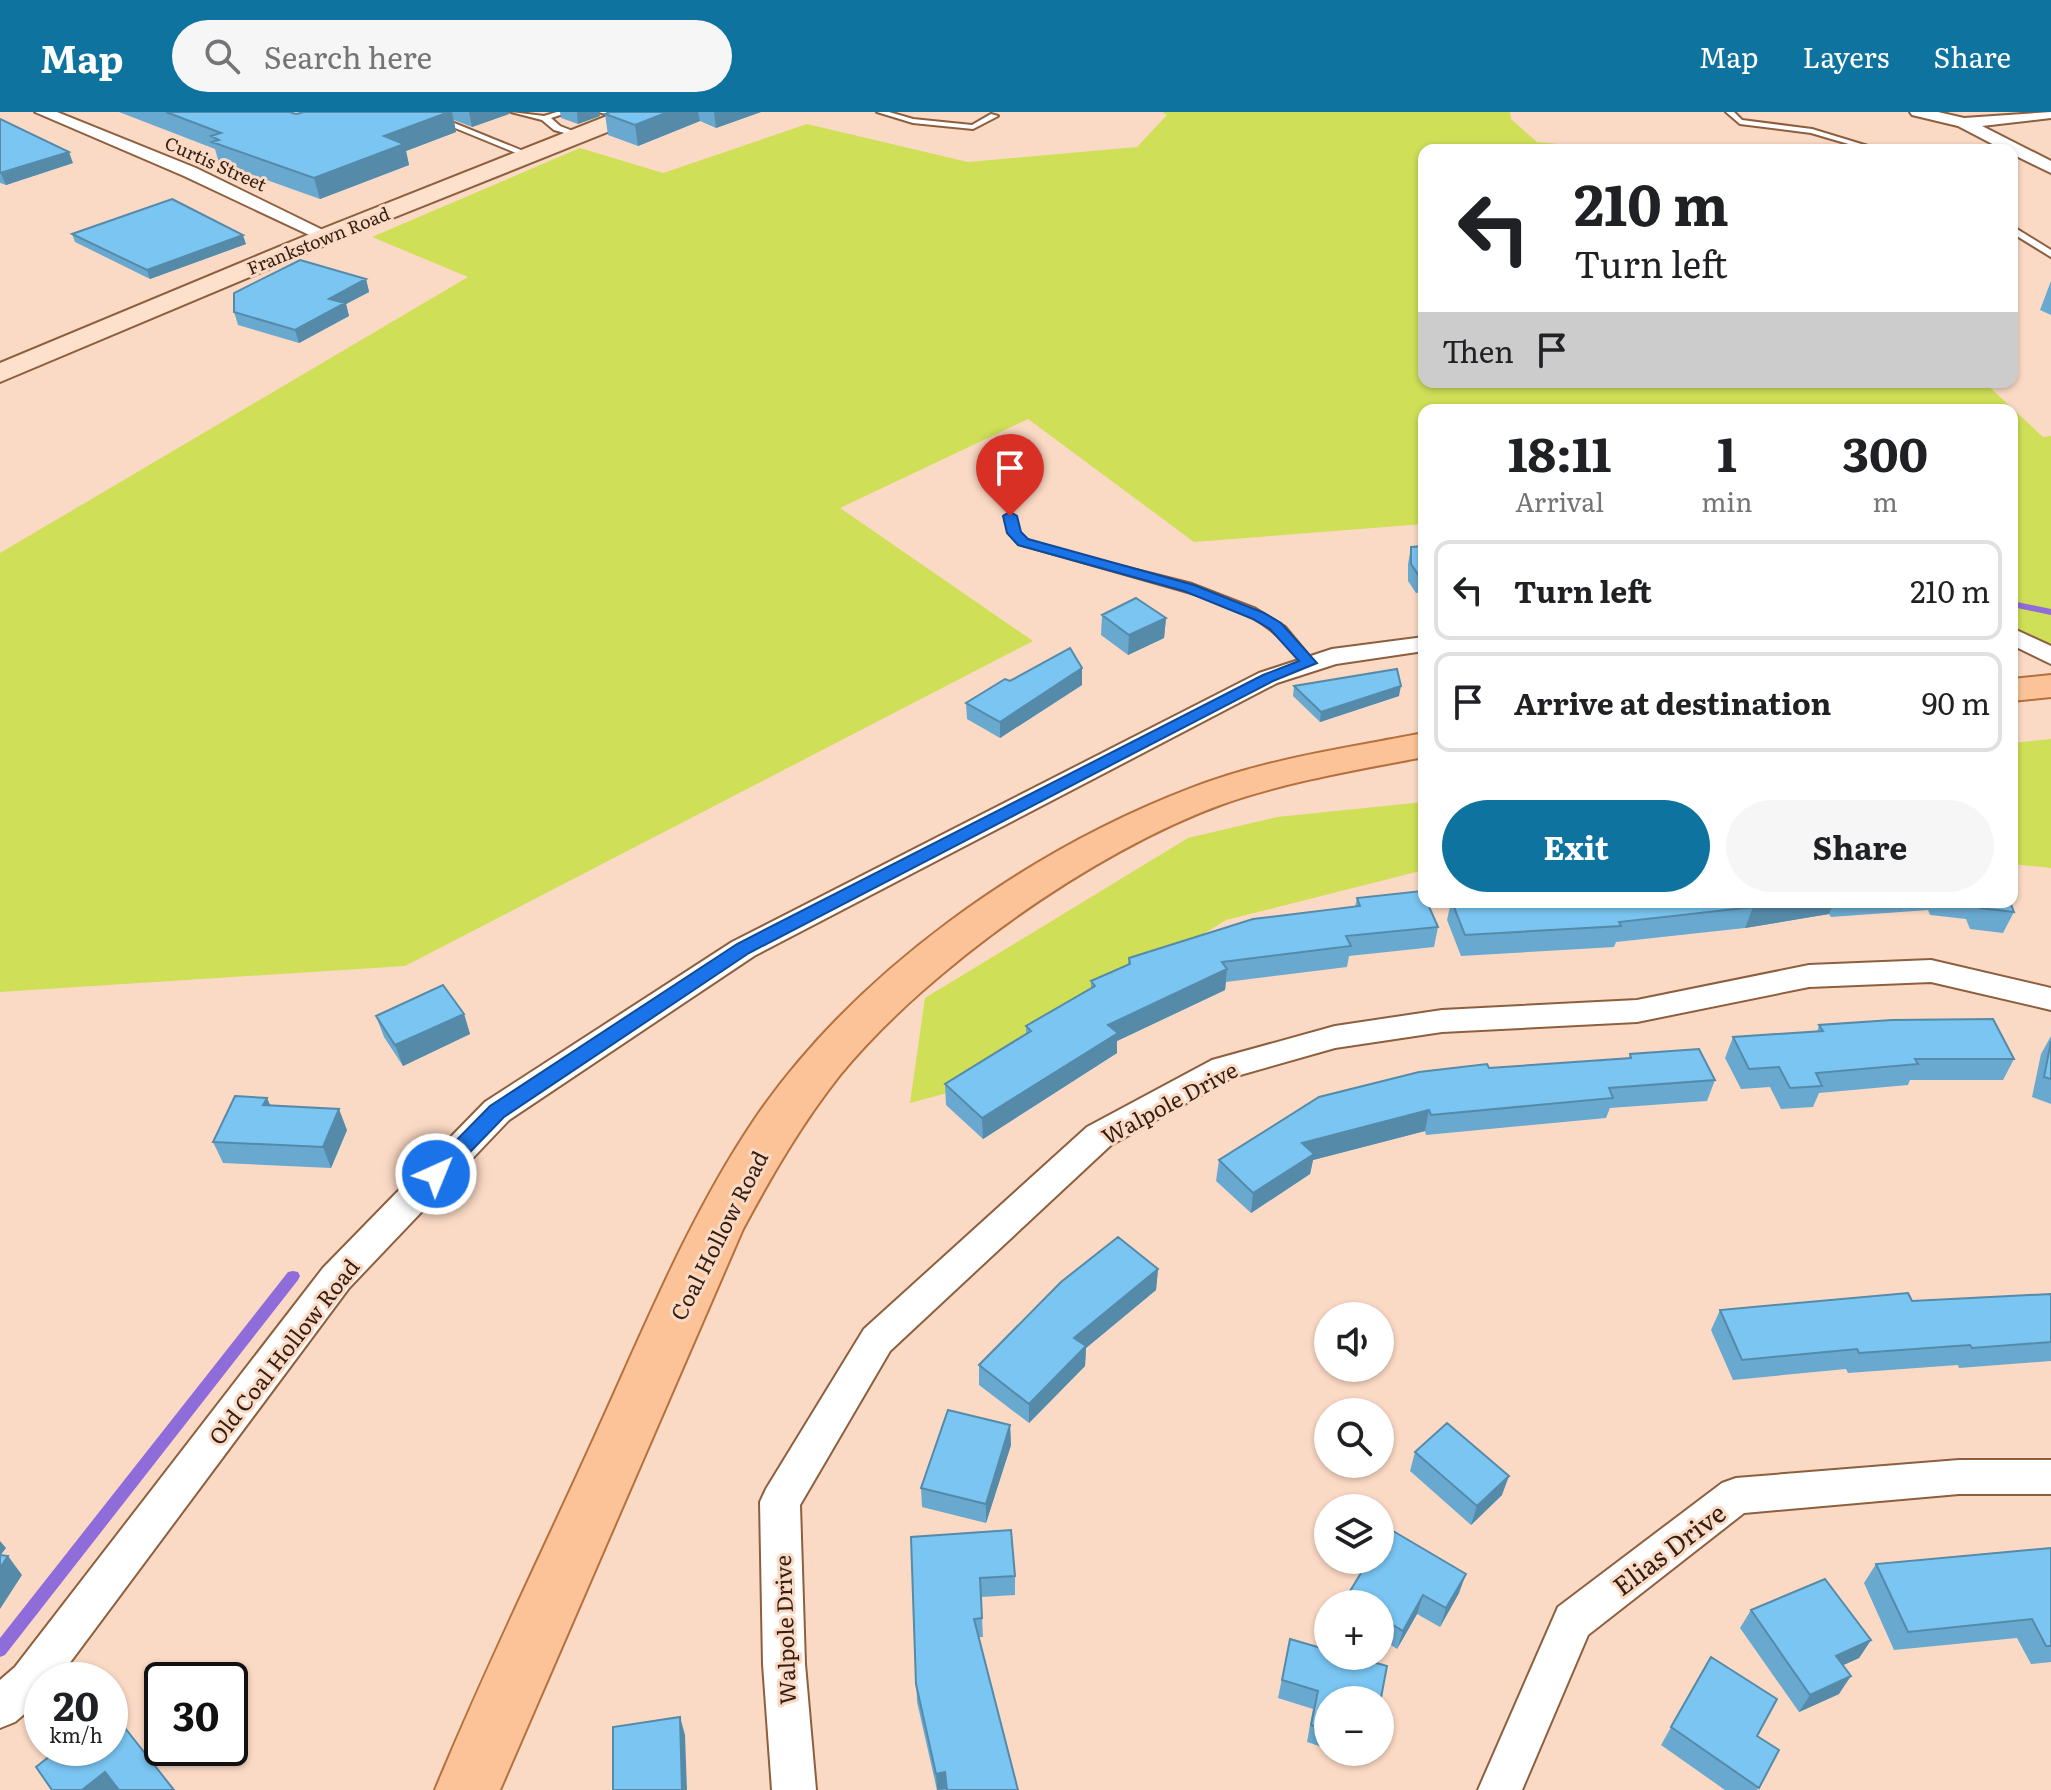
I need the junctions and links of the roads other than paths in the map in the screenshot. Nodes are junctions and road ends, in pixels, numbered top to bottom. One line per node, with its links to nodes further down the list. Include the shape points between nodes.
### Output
1 (43, 112): 20 (street, Curtis Street, via 190,172)
2 (420, 112): 17 (lane)
3 (515, 112): 11 (lane)
4 (565, 112): 11 (lane)
5 (881, 112): 10 (lane, via 973,127)
6 (1730, 112): 14 (lane, via 1740,122 1812,131)
7 (1918, 112): 12 (street)
8 (2051, 113): 12 (street)
9 (621, 114): 13 (main road, Frankstown Road)
10 (994, 116)
11 (544, 118): 13 (lane)
12 (1964, 123): 15 (street)
13 (579, 135): 17 (main road, Frankstown Road)
14 (1856, 144)
15 (2005, 144)
16 (2018, 151): 18 (street)
17 (529, 155): 20 (main road, Frankstown Road)
18 (2051, 168)
19 (2018, 233): 21 (lane)
20 (326, 236): 22 (main road, Frankstown Road)
21 (2051, 254)
22 (0, 373)
23 (1010, 516): 27 (lane, via 1014,533 1023,542 1189,588 1258,616 1276,626)
24 (2018, 638): 26 (street)
25 (1418, 645): 27 (street, Old Coal Hollow Road)
26 (2051, 656)
27 (1309, 663): 33 (street, Old Coal Hollow Road, via 1268,678 743,949 497,1111 336,1278 30,1682)
28 (2051, 686): 29 (main road)
29 (2018, 689)
30 (1418, 746): 34 (main road, Coal Hollow Road, via 1284,772 1207,796 1127,831 969,931 890,992 824,1063 771,1134 720,1223)
31 (2051, 999): 35 (street, Walpole Drive, via 1931,971 1809,976 1637,1011 1442,1021 1335,1037 1223,1068 1099,1136 877,1340 780,1502)
32 (2051, 1477): 36 (street, Elias Drive, via 1959,1477 1736,1496 1573,1621)
33 (0, 1707)
34 (467, 1790)
35 (794, 1790)
36 (1500, 1790)

